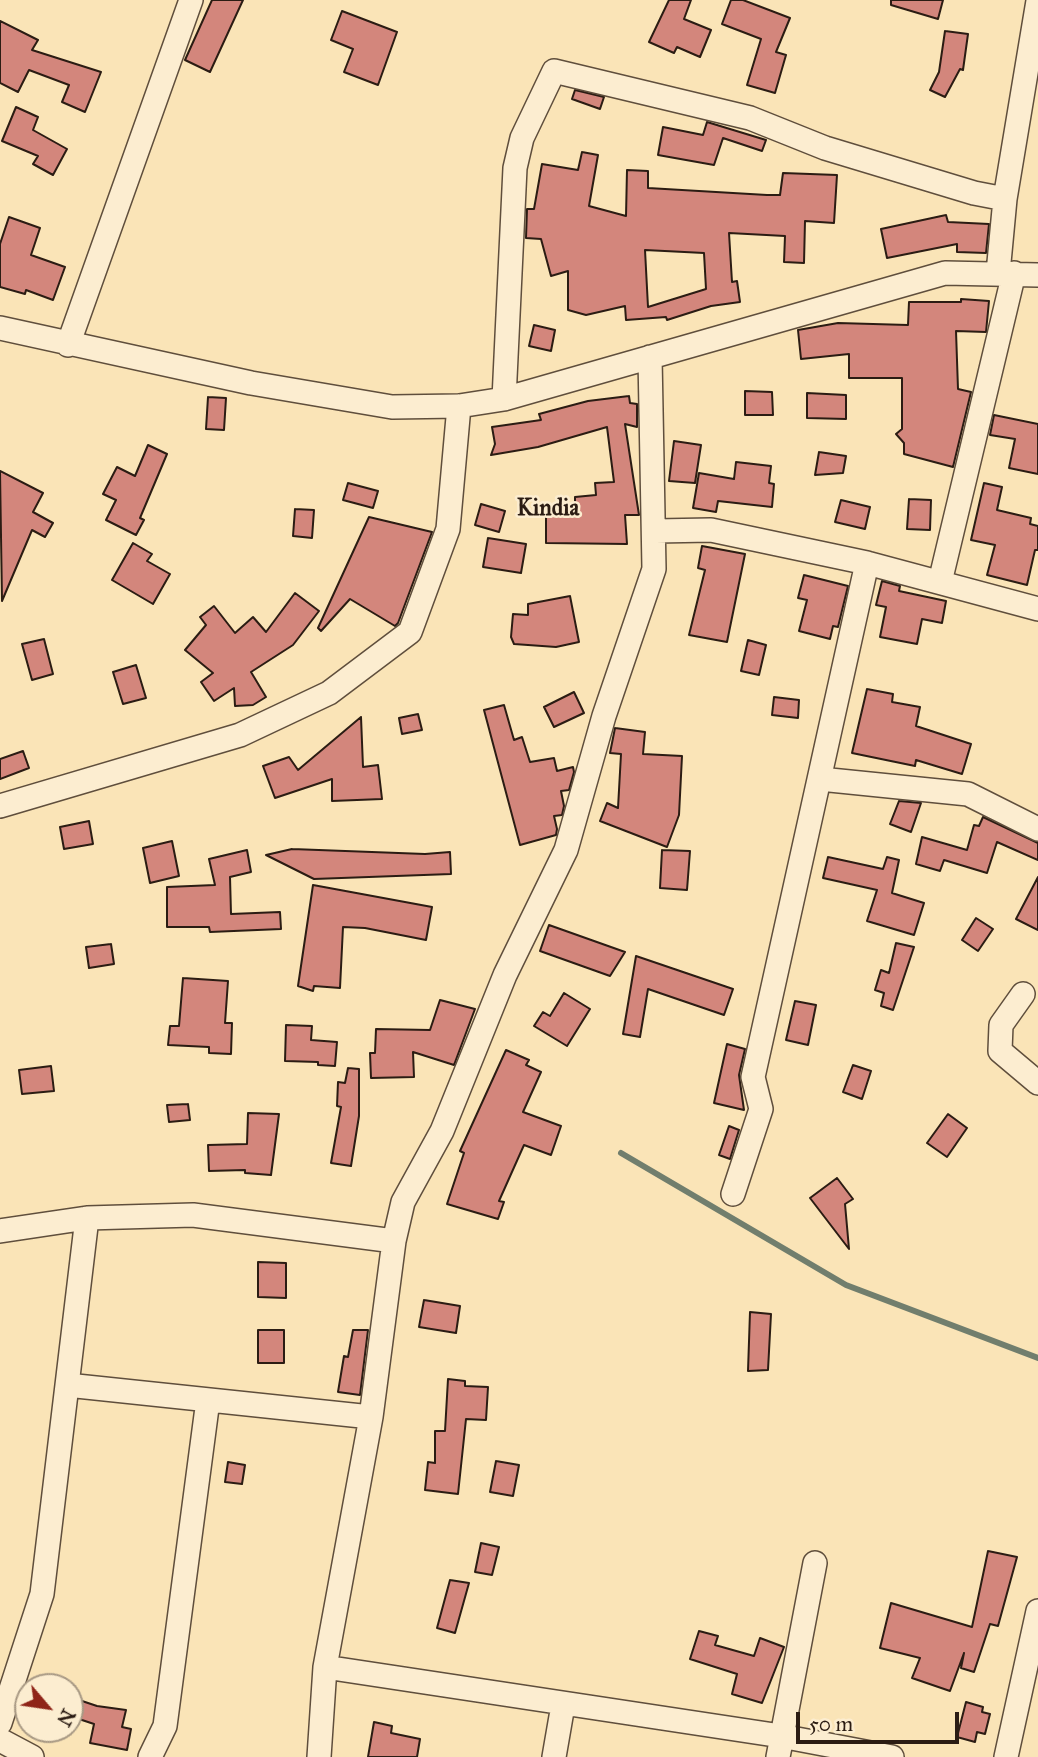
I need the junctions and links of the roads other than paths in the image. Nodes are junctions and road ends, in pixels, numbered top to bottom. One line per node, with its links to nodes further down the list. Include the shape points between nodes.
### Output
1 (191, 0): 7 (street)
2 (1038, 1): 3 (street)
3 (1005, 199): 4 (street); 9 (street, via 825,148 750,118 554,71 522,138 515,168)
4 (1006, 273): 5 (street); 8 (street, via 945,273); 13 (street)
5 (1038, 275)
6 (0, 328): 7 (street)
7 (68, 345): 10 (street, via 392,407)
8 (650, 357): 9 (street); 11 (street)
9 (505, 399): 10 (street)
10 (458, 406): 16 (street, via 448,529 411,632 329,693 240,735)
11 (656, 531): 12 (street, via 710,530); 23 (street, via 654,569 604,716 566,850 505,975 442,1131 403,1202)
12 (867, 563): 13 (street); 15 (street)
13 (940, 582): 14 (street)
14 (1038, 609)
15 (820, 779): 17 (street, via 968,794); 20 (street, via 753,1077 761,1109)
16 (0, 806)
17 (1038, 830)
18 (1023, 994): 19 (street, via 1001,1025 1000,1051)
19 (1038, 1083)
20 (733, 1194)
21 (87, 1218): 22 (street); 23 (street, via 193,1215); 24 (street)
22 (0, 1231)
23 (394, 1241): 26 (street)
24 (67, 1385): 25 (street); 31 (street, via 42,1594)
25 (208, 1400): 26 (street); 35 (street, via 165,1726)
26 (371, 1418): 29 (street)
27 (815, 1563): 33 (street)
28 (1038, 1611): 39 (street)
29 (325, 1667): 30 (street); 36 (street)
30 (564, 1705): 33 (street); 37 (street)
31 (0, 1723)
32 (0, 1740): 34 (street)
33 (780, 1746): 38 (street)
34 (32, 1757)
35 (150, 1757)
36 (319, 1757)
37 (554, 1757)
38 (892, 1757)
39 (1006, 1757)

